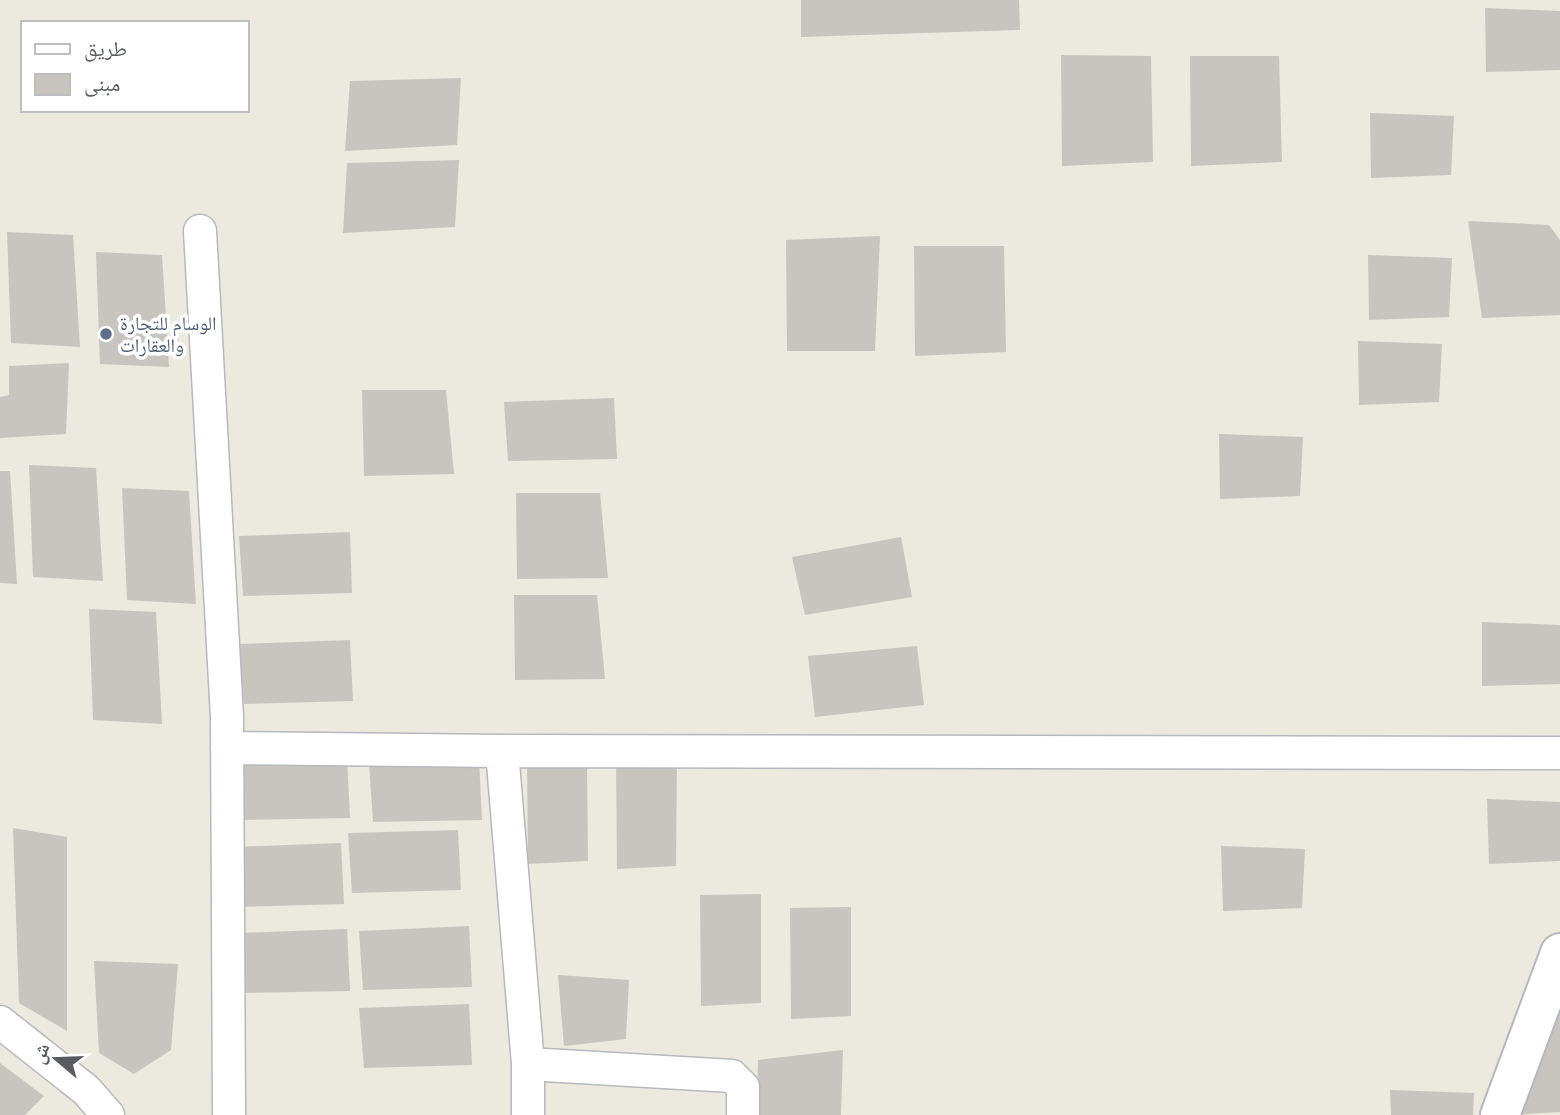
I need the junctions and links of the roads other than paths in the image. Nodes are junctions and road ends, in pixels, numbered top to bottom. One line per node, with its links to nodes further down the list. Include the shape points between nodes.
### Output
1 (200, 231): 2 (street)
2 (227, 748): 3 (street); 9 (street)
3 (502, 751): 4 (street); 7 (street)
4 (1560, 753)
5 (1560, 953): 12 (street)
6 (0, 1022): 8 (street, via 86,1090)
7 (528, 1064): 10 (street); 11 (street, via 732,1076 743,1087)
8 (108, 1115)
9 (229, 1115)
10 (528, 1115)
11 (743, 1115)
12 (1500, 1115)

